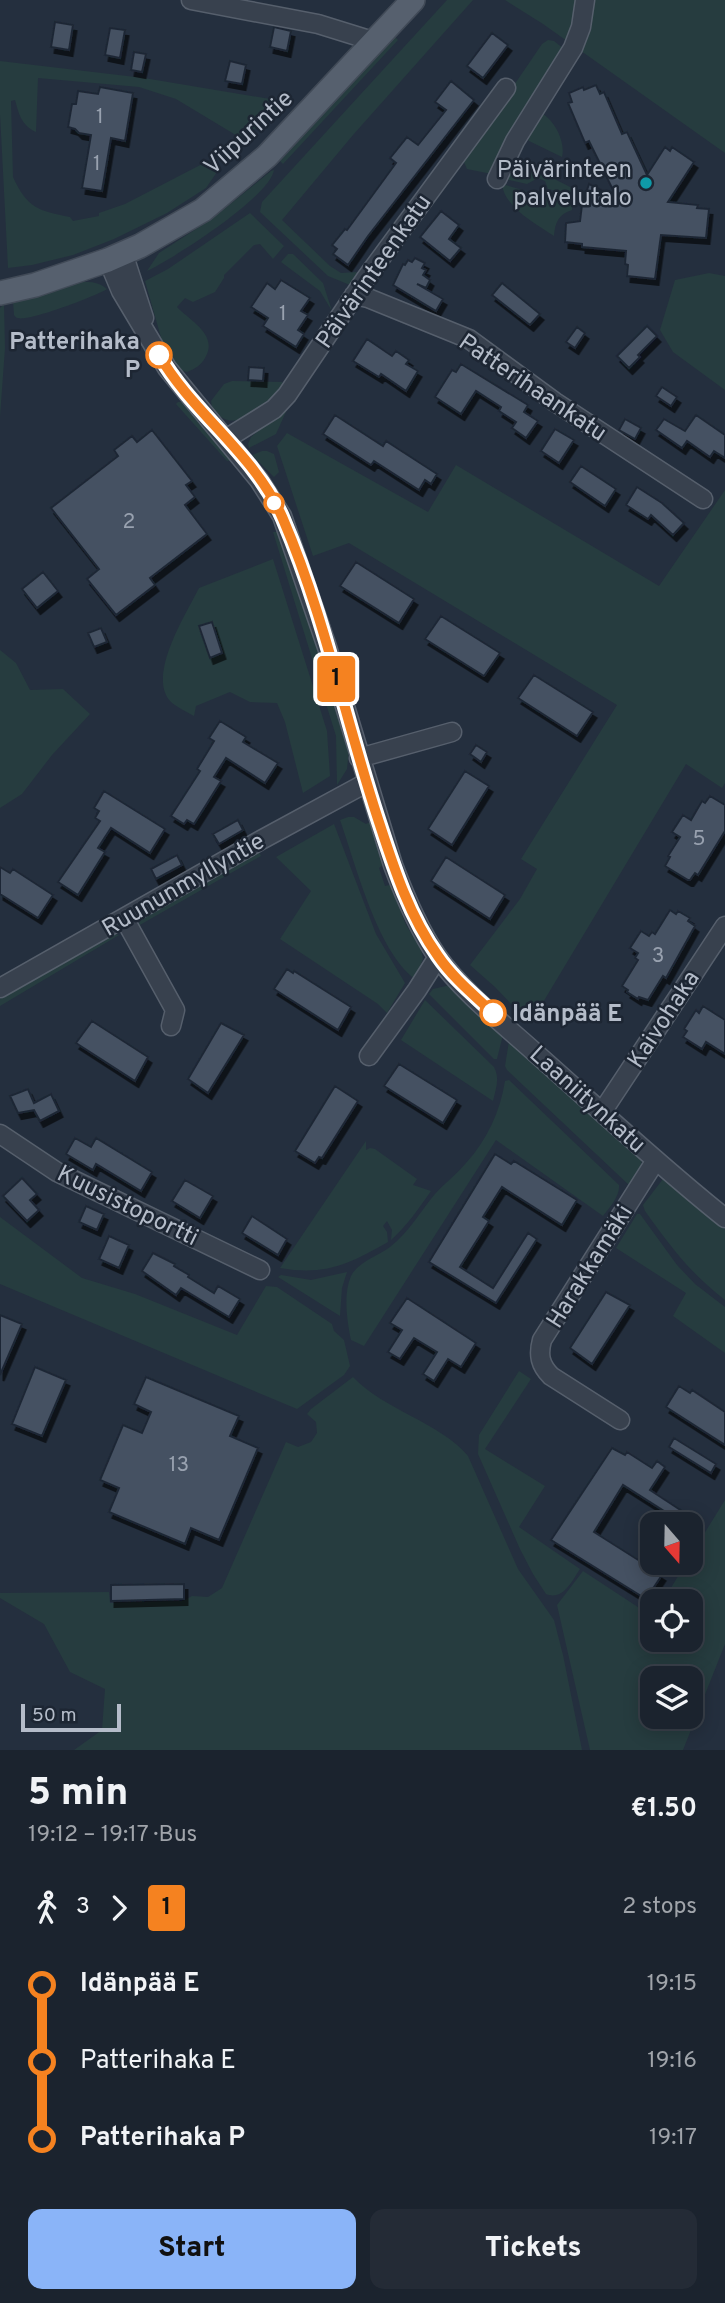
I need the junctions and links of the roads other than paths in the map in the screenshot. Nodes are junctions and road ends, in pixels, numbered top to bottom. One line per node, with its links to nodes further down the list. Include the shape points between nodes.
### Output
1 (191, 0): 4 (street, via 318,24)
2 (413, 0): 4 (main road, Viipurintie)
3 (585, 0): 6 (street, via 573,48 514,142)
4 (376, 42): 7 (main road, Viipurintie, via 267,156 203,210)
5 (506, 88): 10 (street, Päivärinteenkatu)
6 (497, 179)
7 (108, 259): 8 (main road, Viipurintie); 9 (main road, Viipurintie); 11 (street, Laaniitynkatu, via 121,291 181,388)
8 (0, 278)
9 (0, 293)
10 (354, 295): 11 (street, Päivärinteenkatu, via 287,395); 12 (street, Patterihaankatu, via 469,339)
11 (226, 439): 14 (street, Laaniitynkatu, via 282,516)
12 (703, 499)
13 (452, 732): 14 (street)
14 (359, 758): 15 (street, Laaniitynkatu)
15 (366, 783): 16 (street, Ruununmyllyntie); 18 (street, Laaniitynkatu, via 405,900)
16 (124, 918): 19 (street, Ruununmyllyntie); 20 (street, via 175,1010)
17 (725, 926): 22 (street, Kaivohaka)
18 (438, 957): 21 (street); 22 (street, Laaniitynkatu, via 464,987)
19 (0, 988)
20 (170, 1026)
21 (369, 1056)
22 (602, 1112): 24 (street, Laaniitynkatu)
23 (0, 1134): 26 (street, Kuusistoportti, via 57,1172)
24 (656, 1160): 25 (street, Laaniitynkatu); 27 (street, Harakkamäki, via 540,1347 540,1359 551,1376)
25 (725, 1218)
26 (260, 1270)
27 (620, 1420)

